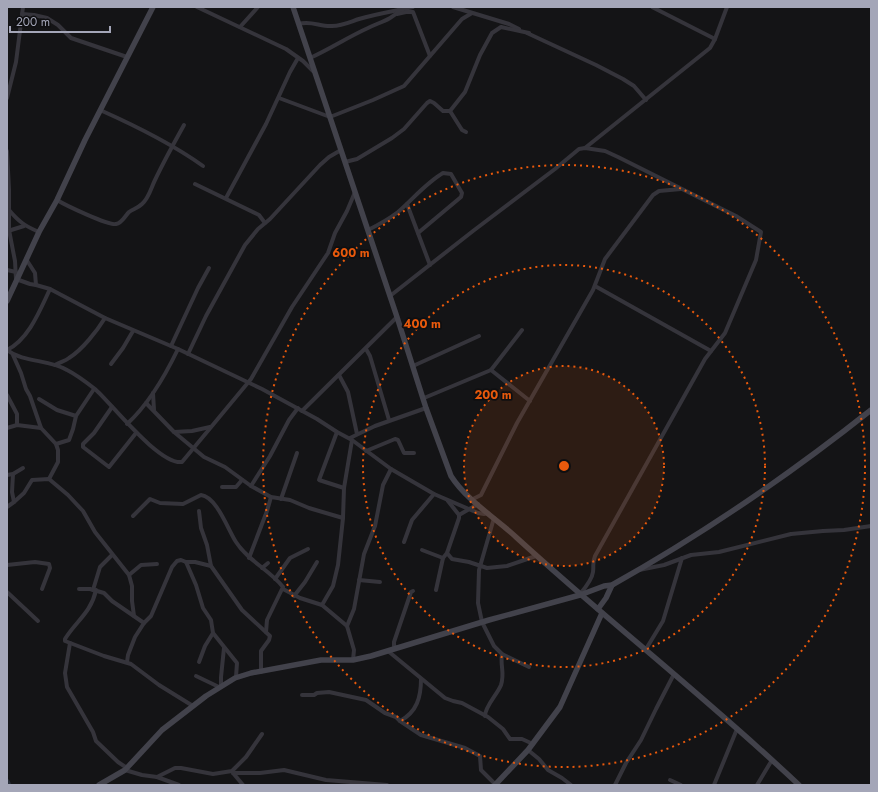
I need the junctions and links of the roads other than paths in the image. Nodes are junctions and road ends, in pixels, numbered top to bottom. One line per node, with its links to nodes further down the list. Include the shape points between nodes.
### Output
1 (22, 7): 12 (street)
2 (153, 7): 19 (street)
3 (197, 7): 15 (street)
4 (258, 7): 15 (street)
5 (293, 7): 14 (street)
6 (413, 7): 10 (street)
7 (453, 7): 11 (street)
8 (652, 7): 17 (street)
9 (727, 7): 17 (street)
10 (401, 10): 13 (street); 14 (street, via 333,26 308,22)
11 (472, 13): 16 (street); 18 (street, via 462,19)
12 (22, 14): 19 (street, via 47,18 71,38); 23 (street, via 16,62)
13 (396, 14): 18 (street, via 413,12); 21 (street)
14 (299, 24): 21 (street)
15 (240, 27): 20 (street, via 286,49)
16 (529, 33): 25 (street, via 623,79 634,86); 27 (street, via 501,27 492,33 465,92)
17 (716, 39): 25 (street, via 710,48)
18 (430, 56): 28 (street, via 404,86)
19 (126, 57): 26 (street)
20 (298, 58): 22 (street); 24 (street)
21 (310, 58): 22 (street)
22 (314, 72): 28 (street)
23 (7, 98)
24 (279, 98): 28 (street); 41 (street)
25 (646, 100): 32 (street)
26 (100, 110): 31 (street); 42 (street)
27 (450, 111): 30 (street); 35 (street, via 443,111 430,101 392,138 357,159)
28 (330, 117): 33 (street)
29 (184, 125): 31 (street)
30 (466, 132)
31 (172, 146): 36 (street); 42 (street, via 146,199 119,223 109,224)
32 (585, 148): 39 (street, via 610,153); 53 (street, via 579,149)
33 (341, 150): 35 (street); 46 (street, via 320,165)
34 (7, 151): 37 (street)
35 (345, 162): 40 (street)
36 (203, 166)
37 (8, 180): 44 (street)
38 (195, 184): 41 (street)
39 (681, 189): 59 (street, via 660,191 653,195 605,259); 72 (street, via 761,232 754,265 724,333)
40 (355, 192): 48 (street); 80 (street, via 328,253 292,307)
41 (226, 198): 46 (street, via 259,215)
42 (57, 200): 50 (street)
43 (407, 204): 48 (street); 51 (street); 51 (street, via 443,173 451,174 462,193 461,198)
44 (9, 210): 45 (street); 47 (street)
45 (8, 221): 49 (street)
46 (265, 223): 74 (street, via 244,248)
47 (24, 226): 49 (street); 50 (street)
48 (368, 230): 61 (street)
49 (8, 231): 56 (street)
50 (39, 232): 52 (street)
51 (418, 233): 53 (street)
52 (26, 259): 57 (street); 58 (street, via 35,272)
53 (430, 265): 61 (street)
54 (210, 268): 68 (street)
55 (7, 270): 56 (street)
56 (16, 272): 57 (street)
57 (16, 279): 58 (street); 62 (street)
58 (36, 285): 60 (street)
59 (595, 286): 72 (street); 86 (street)
60 (50, 290): 64 (street); 71 (street, via 23,337)
61 (390, 296): 63 (street)
62 (7, 301)
63 (397, 317): 70 (street); 77 (street)
64 (105, 318): 66 (street); 76 (street, via 93,336 77,352)
65 (522, 330): 78 (street)
66 (133, 331): 68 (street); 75 (street)
67 (479, 336): 77 (street)
68 (171, 346): 69 (street)
69 (178, 349): 74 (street); 82 (street)
70 (366, 349): 79 (street); 94 (street)
71 (7, 350): 73 (street)
72 (711, 350): 165 (street, via 596,556 592,564 590,581)
73 (13, 354): 76 (street); 99 (street)
74 (188, 354): 80 (street)
75 (111, 364)
76 (55, 365): 81 (street, via 66,369)
77 (413, 366): 84 (street)
78 (491, 370): 84 (street); 86 (street)
79 (340, 375): 90 (street); 103 (street, via 348,392)
80 (248, 383): 90 (street); 97 (street)
81 (94, 389): 88 (street); 93 (street)
82 (153, 392): 87 (street); 92 (street)
83 (7, 396): 96 (street, via 17,414)
84 (424, 398): 89 (street)
85 (39, 399): 93 (street, via 57,410)
86 (530, 401): 122 (street, via 481,495)
87 (146, 403): 92 (street); 95 (street)
88 (112, 407): 95 (street); 102 (street, via 83,447 109,467)
89 (426, 408): 94 (street); 122 (street, via 451,476)
90 (300, 410): 101 (street); 116 (street, via 288,420)
91 (871, 410): 152 (street, via 740,507)
92 (154, 411): 100 (street)
93 (76, 416): 105 (street, via 69,440)
94 (389, 420): 103 (street)
95 (127, 424): 102 (street)
96 (17, 425): 98 (street); 99 (street)
97 (210, 427): 100 (street); 106 (street)
98 (7, 428)
99 (41, 428): 105 (street)
100 (174, 432): 106 (street)
101 (337, 432): 104 (street); 118 (street, via 319,480)
102 (136, 433): 106 (street, via 176,462 182,462)
103 (357, 434): 104 (street)
104 (351, 439): 107 (street); 118 (street)
105 (56, 444): 114 (street, via 59,458)
106 (193, 448): 115 (street, via 204,458 225,467)
107 (366, 451): 108 (street, via 395,439 404,453); 111 (street)
108 (414, 452)
109 (297, 453): 121 (street)
110 (23, 468): 112 (street)
111 (391, 469): 119 (street); 155 (street, via 383,485 375,526 364,554)
112 (13, 474): 113 (street); 124 (street)
113 (7, 475)
114 (49, 478): 124 (street, via 32,480 24,493); 139 (street, via 83,511)
115 (242, 480): 116 (street); 117 (street, via 236,487)
116 (251, 486): 120 (street)
117 (222, 487)
118 (344, 488): 132 (street)
119 (434, 494): 123 (street); 135 (street, via 412,520)
120 (271, 497): 121 (street); 141 (street)
121 (282, 499): 132 (street)
122 (473, 500): 125 (street)
123 (448, 501): 127 (street); 130 (street)
124 (14, 502): 126 (street)
125 (478, 504): 127 (street); 129 (street)
126 (7, 507)
127 (469, 510): 129 (street, via 481,514); 130 (street)
128 (199, 511): 149 (street, via 200,528)
129 (488, 513): 133 (street)
130 (459, 515): 138 (street)
131 (133, 516): 141 (street, via 150,499 160,503 184,504 201,495 205,496 219,511 237,544)
132 (343, 518): 167 (street, via 338,565 332,586)
133 (494, 518): 140 (street); 150 (street)
134 (871, 526): 143 (street, via 791,534 719,552)
135 (404, 542)
136 (308, 549): 154 (street, via 290,558)
137 (422, 550): 142 (street)
138 (447, 553): 142 (street); 150 (street, via 452,559)
139 (112, 554): 153 (street); 161 (street, via 100,567)
140 (536, 556): 150 (street, via 502,567); 165 (street)
141 (249, 558): 151 (street)
142 (442, 558): 162 (street)
143 (682, 558): 152 (street); 179 (street, via 663,621)
144 (186, 562): 149 (street); 172 (street, via 177,561 172,567 151,616); 175 (street, via 203,608 211,620)
145 (268, 562): 151 (street)
146 (317, 562): 166 (street)
147 (157, 564): 153 (street, via 141,565)
148 (7, 565): 158 (street, via 35,562 49,564 50,568)
149 (211, 566): 174 (street, via 242,610)
150 (480, 566): 171 (street, via 478,603)
151 (262, 568): 154 (street)
152 (639, 570): 157 (street)
153 (128, 575): 169 (street, via 132,586)
154 (275, 579): 160 (street)
155 (359, 580): 156 (street); 173 (street, via 354,609)
156 (380, 582)
157 (612, 585): 165 (street); 168 (street)
158 (42, 589)
159 (79, 589): 161 (street)
160 (283, 589): 166 (street); 174 (street, via 267,620)
161 (94, 590): 169 (street, via 104,593); 176 (street, via 92,603 65,639)
162 (436, 590)
163 (413, 591): 178 (street, via 394,642)
164 (7, 592): 170 (street)
165 (580, 595): 168 (street); 171 (street)
166 (294, 596): 167 (street)
167 (322, 605): 173 (street)
168 (600, 611): 179 (street); 198 (street, via 564,701)
169 (134, 616): 172 (street)
170 (38, 621)
171 (482, 622): 178 (street); 181 (street, via 494,646)
172 (144, 623): 183 (street, via 131,647)
173 (347, 626): 182 (street, via 354,650)
174 (266, 632): 186 (street, via 270,638 261,651)
175 (213, 633): 177 (street); 184 (street)
176 (70, 643): 183 (street); 201 (street, via 67,688 96,741)
177 (224, 648): 189 (street, via 236,663); 191 (street)
178 (396, 648): 180 (street)
179 (646, 649): 187 (street)
180 (388, 651): 182 (street); 190 (street)
181 (502, 654): 185 (street); 194 (street, via 503,679 485,710)
182 (353, 660): 186 (street, via 320,660)
183 (127, 662): 193 (street)
184 (199, 662)
185 (529, 667)
186 (261, 672): 189 (street)
187 (674, 674): 196 (street); 211 (street)
188 (196, 676): 191 (street)
189 (236, 677): 191 (street)
190 (422, 679): 194 (street, via 445,698 462,702); 195 (street, via 418,704 411,714)
191 (220, 686): 193 (street)
192 (302, 695): 195 (street, via 329,692 366,700)
193 (193, 706): 201 (street, via 157,734)
194 (485, 716): 198 (street, via 510,739 522,739)
195 (400, 721): 209 (street, via 421,735 465,748 480,756 481,770)
196 (737, 729): 200 (street); 213 (street)
197 (262, 734): 202 (street)
198 (533, 744): 199 (street)
199 (528, 750): 209 (street); 210 (street, via 548,770)
200 (772, 760): 214 (street); 215 (street)
201 (126, 769): 203 (street); 205 (street)
202 (233, 772): 203 (street, via 213,774 175,768); 207 (street); 208 (street, via 260,773 284,770 326,780)
203 (157, 777): 206 (street)
204 (670, 780): 212 (street)
205 (99, 785)
206 (179, 785)
207 (242, 785)
208 (387, 785)
209 (495, 785)
210 (571, 785)
211 (615, 785)
212 (681, 785)
213 (714, 785)
214 (757, 785)
215 (799, 785)

